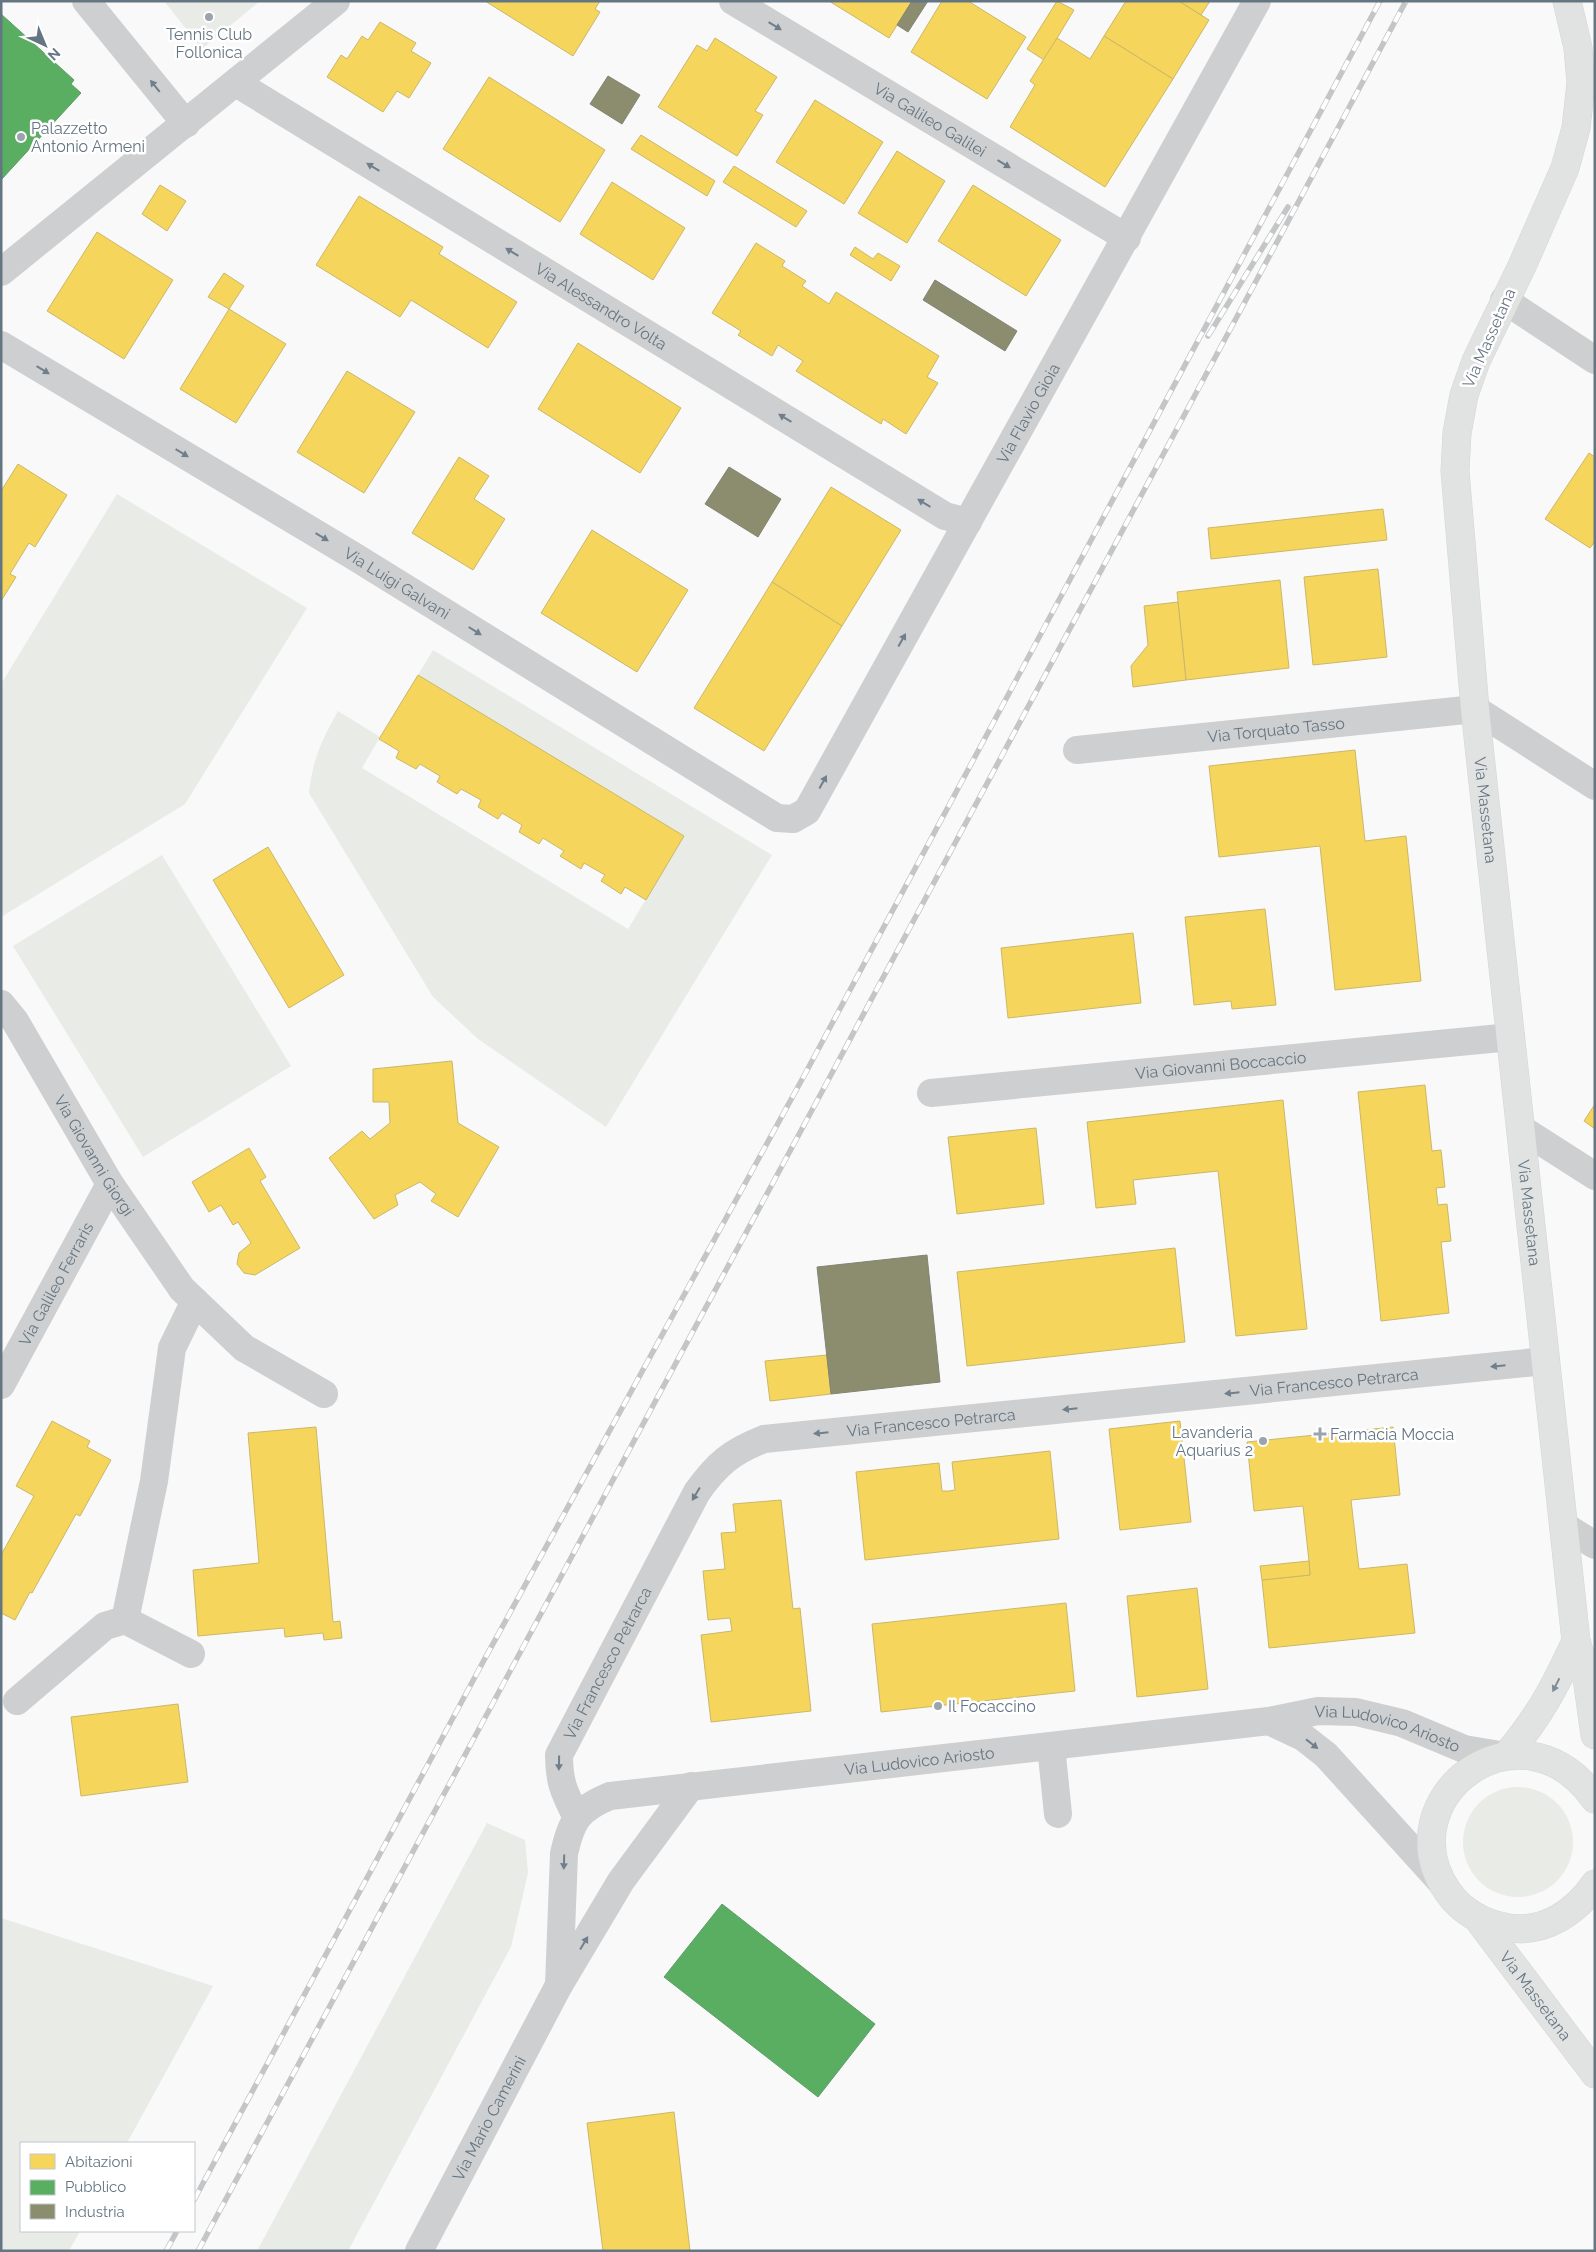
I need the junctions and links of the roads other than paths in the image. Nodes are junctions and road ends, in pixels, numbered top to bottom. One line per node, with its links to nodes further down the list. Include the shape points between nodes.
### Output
1 (86, 1): 7 (street, one-way to 1)
2 (336, 1): 6 (street)
3 (733, 1): 8 (street, Via Galileo Galilei, one-way to 8)
4 (1257, 1): 8 (street, Via Flavio Gioia)
5 (1567, 1): 10 (main road, Via Massetana, via 1578,48 1581,83 1576,128 1565,168)
6 (236, 83): 7 (street); 13 (street, Via Alessandro Volta, one-way to 6, via 945,516)
7 (186, 124): 9 (street)
8 (1127, 238): 13 (street, Via Flavio Gioia)
9 (1, 272)
10 (1504, 300): 12 (street); 14 (main road, Via Massetana, via 1464,395 1455,471)
11 (1, 344): 17 (street, Via Luigi Galvani, one-way to 17, via 344,550 777,818)
12 (1595, 360)
13 (968, 522): 17 (street, Via Flavio Gioia, one-way to 13, via 807,811)
14 (1475, 709): 15 (street, Via Torquato Tasso); 16 (street); 19 (main road, Via Massetana)
15 (1078, 750)
16 (1595, 786)
17 (793, 819)
18 (1, 1004): 23 (street, Via Giovanni Giorgi, via 15,1021)
19 (1510, 1037): 20 (street, Via Giovanni Boccaccio); 21 (main road, Via Massetana)
20 (931, 1093)
21 (1520, 1128): 22 (street); 25 (main road, Via Massetana)
22 (1595, 1176)
23 (110, 1184): 24 (street, Via Giovanni Giorgi, via 182,1289); 26 (street, Via Galileo Ferraris)
24 (195, 1301): 27 (street, Via Giovanni Giorgi, via 244,1348); 30 (street, via 172,1348 154,1481)
25 (1546, 1361): 28 (main road, Via Massetana); 41 (street, Via Francesco Petrarca, one-way to 41, via 764,1439 744,1446 712,1470 697,1492 560,1755 562,1789)
26 (1, 1385)
27 (324, 1394)
28 (1564, 1526): 29 (street); 31 (main road, Via Massetana)
29 (1595, 1545)
30 (125, 1620): 32 (street); 33 (street, via 105,1626)
31 (1576, 1641): 35 (main road, Via Massetana, via 1587,1678); 37 (main road, Via Massetana, one-way to 37, via 1548,1700)
32 (191, 1654)
33 (17, 1701)
34 (1269, 1721): 36 (street, Via Ludovico Ariosto); 37 (street, Via Ludovico Ariosto, via 1318,1711 1356,1712 1402,1723 1464,1749); 42 (street, Via Ludovico Ariosto, one-way to 42, via 1303,1737 1326,1755)
35 (1595, 1736)
36 (1051, 1746): 38 (street, Via Ludovico Ariosto); 40 (street)
37 (1506, 1756): 39 (main road, Via Massetana, via 1548,1760 1567,1769); 42 (main road, Via Massetana, via 1474,1768 1456,1782 1443,1799 1435,1820 1432,1842 1435,1864)
38 (691, 1786): 41 (street, Via Ludovico Ariosto, via 610,1796 594,1802); 45 (street, Via Mario Camerini, one-way to 38, via 621,1881)
39 (1595, 1799)
40 (1058, 1814)
41 (576, 1816): 45 (street, Via Mario Camerini, one-way to 45, via 568,1833 564,1854)
42 (1443, 1884): 44 (main road, Via Massetana, via 1464,1910)
43 (1595, 1884): 44 (main road, Via Massetana, via 1570,1912 1553,1922 1515,1929)
44 (1478, 1919): 46 (main road, Via Massetana)
45 (560, 1985): 47 (street, Via Mario Camerini)
46 (1595, 2074)
47 (419, 2251)

